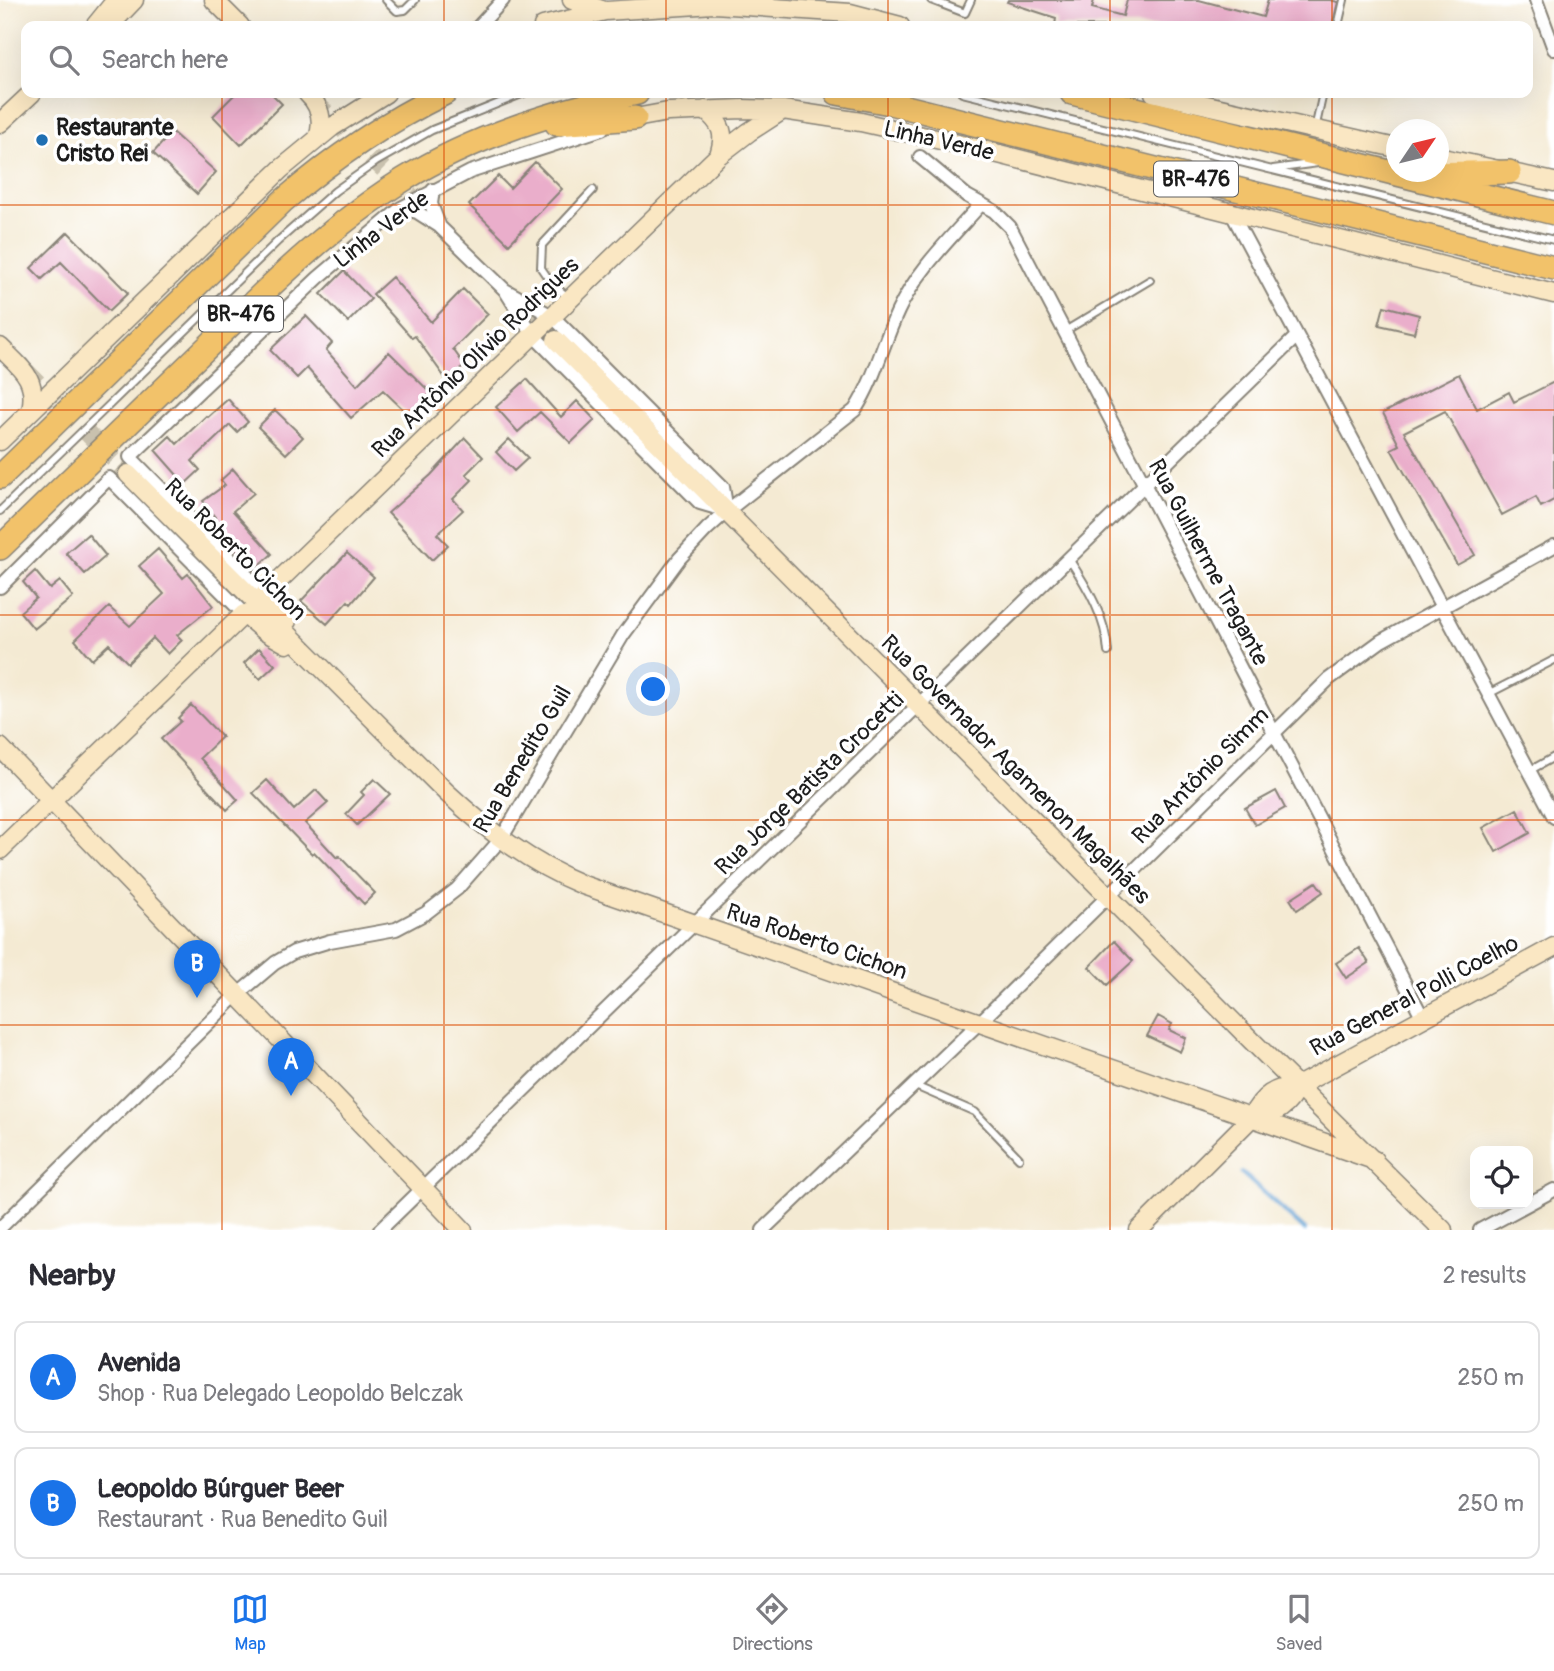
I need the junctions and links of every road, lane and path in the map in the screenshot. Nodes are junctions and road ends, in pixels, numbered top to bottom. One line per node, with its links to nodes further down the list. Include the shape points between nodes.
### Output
1 (116, 0): 16 (street)
2 (134, 0): 17 (street)
3 (214, 0): 18 (street)
4 (386, 0): 5 (lane, via 397,11)
5 (415, 0)
6 (503, 0): 19 (street)
7 (572, 0): 14 (street)
8 (931, 0): 9 (lane, via 965,13)
9 (971, 0)
10 (1344, 0): 22 (lane)
11 (1536, 0): 15 (street)
12 (751, 3): 13 (street); 14 (street)
13 (854, 7): 21 (street)
14 (605, 11): 20 (street)
15 (1548, 13): 23 (street)
16 (99, 21)
17 (114, 21)
18 (235, 21)
19 (484, 21)
20 (564, 21)
21 (888, 21)
22 (1339, 21)
23 (1554, 49)
24 (27, 98): 40 (street)
25 (312, 98): 43 (street, via 321,122)
26 (314, 98): 36 (street, via 340,109)
27 (378, 98): 36 (street)
28 (436, 98): 79 (highway, BR-476, via 375,130 316,172)
29 (512, 98): 81 (lane, via 432,130 335,191)
30 (617, 98): 41 (highway, Linha Verde / BR-476)
31 (864, 98): 63 (highway, Linha Verde / BR-476)
32 (982, 98): 49 (lane)
33 (1092, 98): 48 (highway, BR-476)
34 (1175, 98): 42 (street)
35 (1322, 98): 42 (lane)
36 (359, 109): 43 (street)
37 (705, 110): 38 (street, Linha Verde); 39 (street, Linha Verde); 45 (street, via 722,127)
38 (783, 110): 45 (street, Rua Antônio Olívio Rodrigues); 59 (street, Linha Verde, via 913,133)
39 (635, 118): 41 (highway); 55 (street, Linha Verde, via 486,165)
40 (0, 123)
41 (516, 127): 84 (highway, Linha Verde / BR-476, via 403,180 327,235)
42 (1315, 131): 44 (street)
43 (318, 138): 74 (street, via 265,183)
44 (1386, 146)
45 (719, 155): 67 (street, Rua Antônio Olívio Rodrigues)
46 (920, 157): 57 (street, Rua Guilherme Tragante)
47 (1449, 159): 51 (street)
48 (1338, 160): 49 (lane); 50 (highway, BR-476)
49 (1268, 170): 62 (lane)
50 (1386, 172)
51 (1509, 172): 52 (highway); 54 (street)
52 (1449, 174)
53 (1428, 182): 60 (highway, BR-476)
54 (1554, 182)
55 (433, 190): 58 (street, Linha Verde); 61 (street, via 431,204)
56 (593, 190): 67 (lane, via 542,245 541,268)
57 (981, 204): 69 (street, Rua Guilherme Tragante, via 1010,228); 82 (street, Rua Benedito Guil, via 909,290 855,410)
58 (401, 208): 61 (street); 78 (street, Linha Verde, via 318,278)
59 (1231, 212): 66 (street, Linha Verde); 71 (street)
60 (1554, 213)
61 (439, 226): 65 (street)
62 (1554, 240)
63 (1554, 268)
64 (1150, 280): 69 (lane)
65 (505, 290): 68 (street); 70 (street)
66 (1554, 294)
67 (570, 299): 68 (street, Rua Antônio Olívio Rodrigues)
68 (552, 317): 70 (street, Rua Antônio Olívio Rodrigues); 82 (street, via 723,487)
69 (1065, 331): 80 (street, Rua Guilherme Tragante)
70 (533, 335): 82 (street, via 700,503); 87 (street, Rua Antônio Olívio Rodrigues)
71 (1297, 337): 80 (street, Rua Jorge Batista Crocetti); 88 (street)
72 (556, 340): 82 (street, Rua Governador Agamenon Magalhães)
73 (0, 347): 75 (street)
74 (69, 374): 75 (street, via 49,379); 76 (street)
75 (29, 376): 76 (street)
76 (31, 411): 77 (street)
77 (0, 441)
78 (129, 466): 87 (street); 91 (street, Rua Roberto Cichon)
79 (0, 477)
80 (1145, 484): 85 (street, Rua Jorge Batista Crocetti); 95 (street, Rua Guilherme Tragante)
81 (0, 511)
82 (727, 511): 94 (street, Rua Governador Agamenon Magalhães); 101 (street, Rua Benedito Guil, via 693,542 636,615)
83 (1554, 546): 88 (street, Rua Antônio Simm)
84 (0, 548)
85 (1069, 559): 90 (lane, via 1107,631); 94 (street, Rua Jorge Batista Crocetti)
86 (0, 587): 89 (street, via 109,478)
87 (265, 594): 91 (street, via 303,639)
88 (1442, 608): 93 (street); 95 (street, Rua Antônio Simm, via 1355,659)
89 (244, 614): 91 (street, Rua Roberto Cichon); 99 (street)
90 (1108, 652)
91 (309, 657): 101 (street, Rua Roberto Cichon, via 446,792)
92 (1554, 660): 93 (lane)
93 (1488, 694): 98 (street)
94 (919, 705): 103 (street, Rua Governador Agamenon Magalhães); 104 (street, Rua Jorge Batista Crocetti)
95 (1274, 732): 103 (street, Rua Antônio Simm); 107 (street, Rua Guilherme Tragante)
96 (0, 747): 99 (street)
97 (1554, 757): 98 (lane)
98 (1529, 771): 100 (street)
99 (51, 800): 102 (street); 106 (street)
100 (1554, 817)
101 (501, 839): 104 (street, Rua Roberto Cichon, via 559,875); 106 (street, Rua Benedito Guil, via 457,889 410,923 294,952)
102 (0, 850)
103 (1108, 895): 108 (street, Rua Antônio Simm); 110 (street, Rua Governador Agamenon Magalhães)
104 (694, 924): 108 (street, Rua Roberto Cichon); 114 (street, Rua Jorge Batista Crocetti)
105 (1554, 947): 107 (street, Rua General Polli Coelho)
106 (237, 995): 114 (street); 116 (street, Rua Benedito Guil)
107 (1423, 1018): 110 (street, Rua General Polli Coelho)
108 (979, 1023): 109 (street, Rua Antônio Simm); 111 (street, Rua Roberto Cichon)
109 (914, 1085): 112 (lane, via 975,1112); 119 (street, Rua Antônio Simm)
110 (1298, 1086): 111 (street, via 1281,1110); 113 (street, Rua Governador Agamenon Magalhães)
111 (1252, 1117): 113 (street, Rua Roberto Cichon); 120 (street)
112 (1018, 1158)
113 (1374, 1160): 121 (street, Rua Governador Agamenon Magalhães)
114 (422, 1189): 117 (street, Rua Jorge Batista Crocetti); 118 (street)
115 (1554, 1190): 122 (street)
116 (0, 1228)
117 (380, 1230)
118 (463, 1230)
119 (763, 1230)
120 (1139, 1230)
121 (1443, 1230)
122 (1480, 1230)

